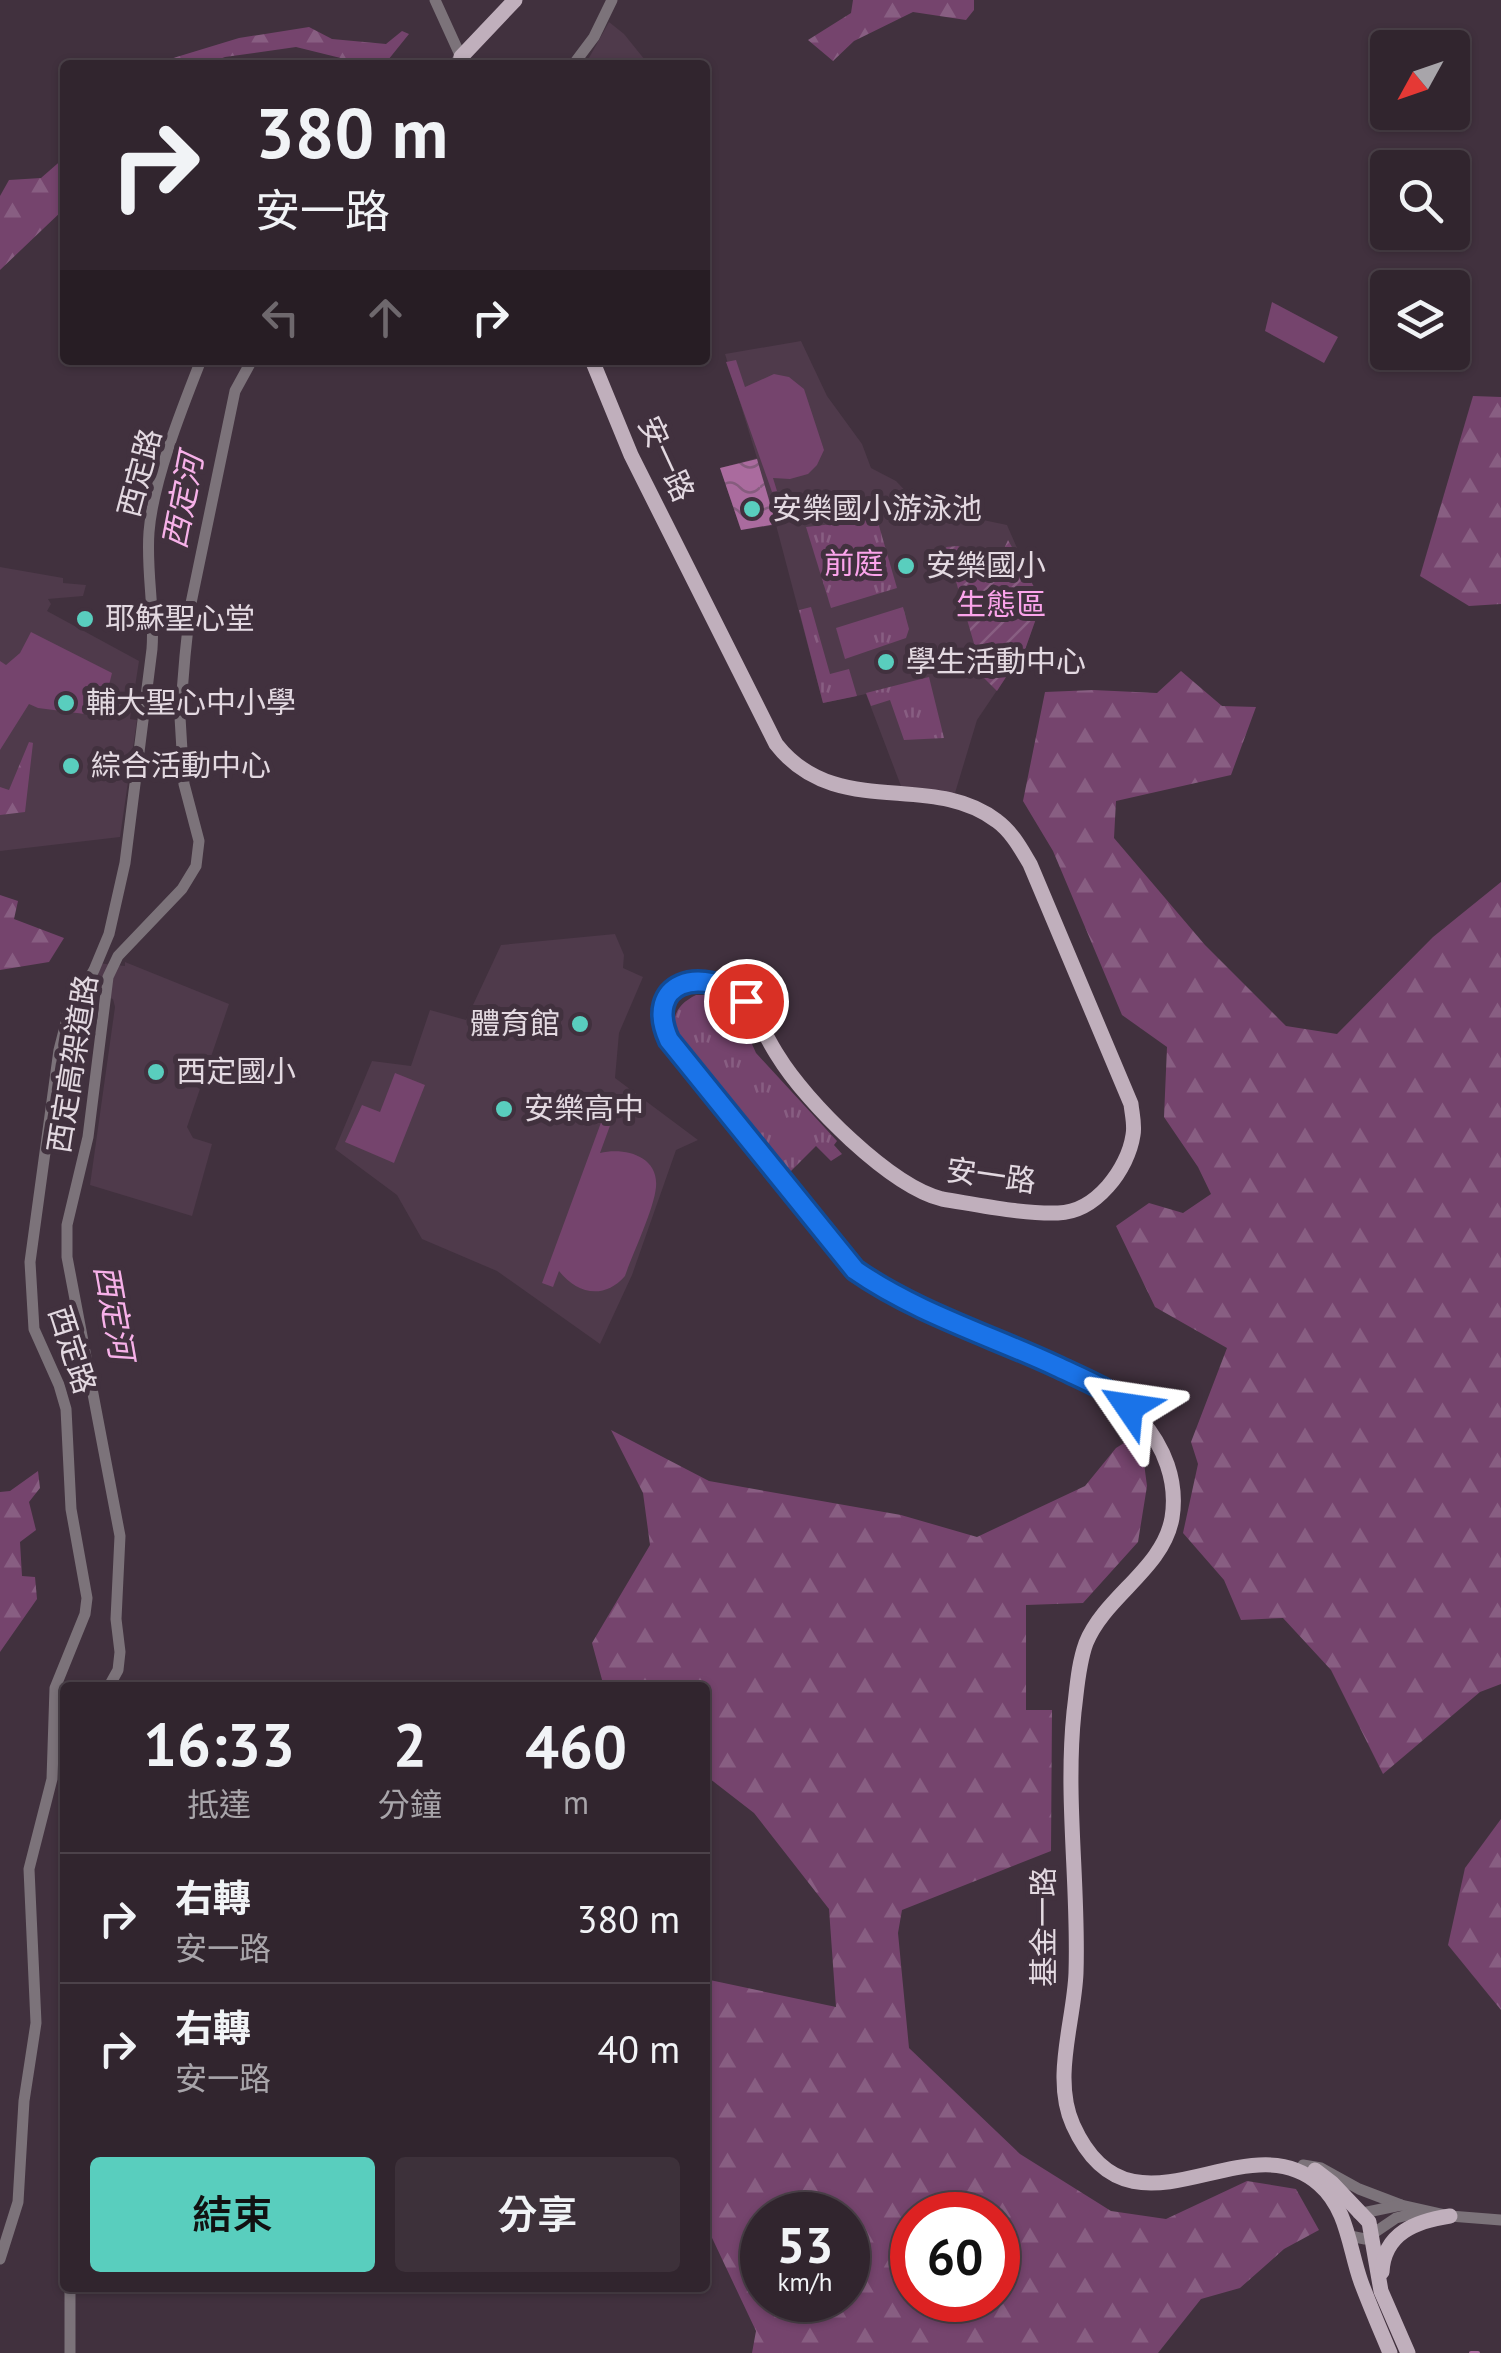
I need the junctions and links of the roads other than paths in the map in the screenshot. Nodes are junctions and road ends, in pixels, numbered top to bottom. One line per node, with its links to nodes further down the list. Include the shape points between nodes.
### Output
1 (435, 0): 4 (street)
2 (515, 0): 5 (main road)
3 (612, 0): 6 (street)
4 (459, 60)
5 (462, 60)
6 (577, 60)
7 (200, 365): 21 (street, 西定路, via 152,506 152,649 125,863 109,934 68,1016 30,1262 34,1329 66,1409 72,1509 87,1598 55,1688 52,1779 29,1869 36,2023 18,2202)
8 (249, 365): 11 (street, 西定高架道路, via 235,392 187,640 180,717 184,784 199,841 196,866 118,956 108,978 88,1137 68,1225 68,1257 120,1536 120,1652)
9 (594, 365): 10 (main road, 安一路, via 631,456 782,751 833,786 961,804 989,816 1016,840 1131,1104 1134,1132 1113,1180 1073,1210 942,1199 899,1180 842,1129 799,1084 732,989 706,980 684,982 670,995 662,1026 855,1270 887,1292 999,1339 1129,1407 1168,1467 1174,1496)
10 (1170, 1526): 13 (main road, 基金一路, via 1156,1553 1099,1620 1078,1674 1069,1761 1076,1973 1064,2096 1074,2128 1112,2174 1149,2185)
11 (111, 1682)
12 (1303, 2165): 13 (main road, 基金一路); 14 (street); 16 (main road)
13 (1277, 2167): 19 (main road, 基金一路, via 1320,2185)
14 (1401, 2205): 15 (street); 16 (street)
15 (1426, 2210): 17 (street); 20 (street)
16 (1361, 2213): 19 (street, via 1348,2221); 20 (main road)
17 (1450, 2216): 18 (street); 22 (main road, via 1421,2221 1390,2244)
18 (1501, 2220)
19 (1348, 2232): 20 (street, via 1361,2240); 25 (main road, 基金一路)
20 (1373, 2233): 22 (main road)
21 (0, 2259)
22 (1381, 2291): 26 (main road)
23 (70, 2292): 24 (street)
24 (70, 2353)
25 (1390, 2353)
26 (1408, 2353)

